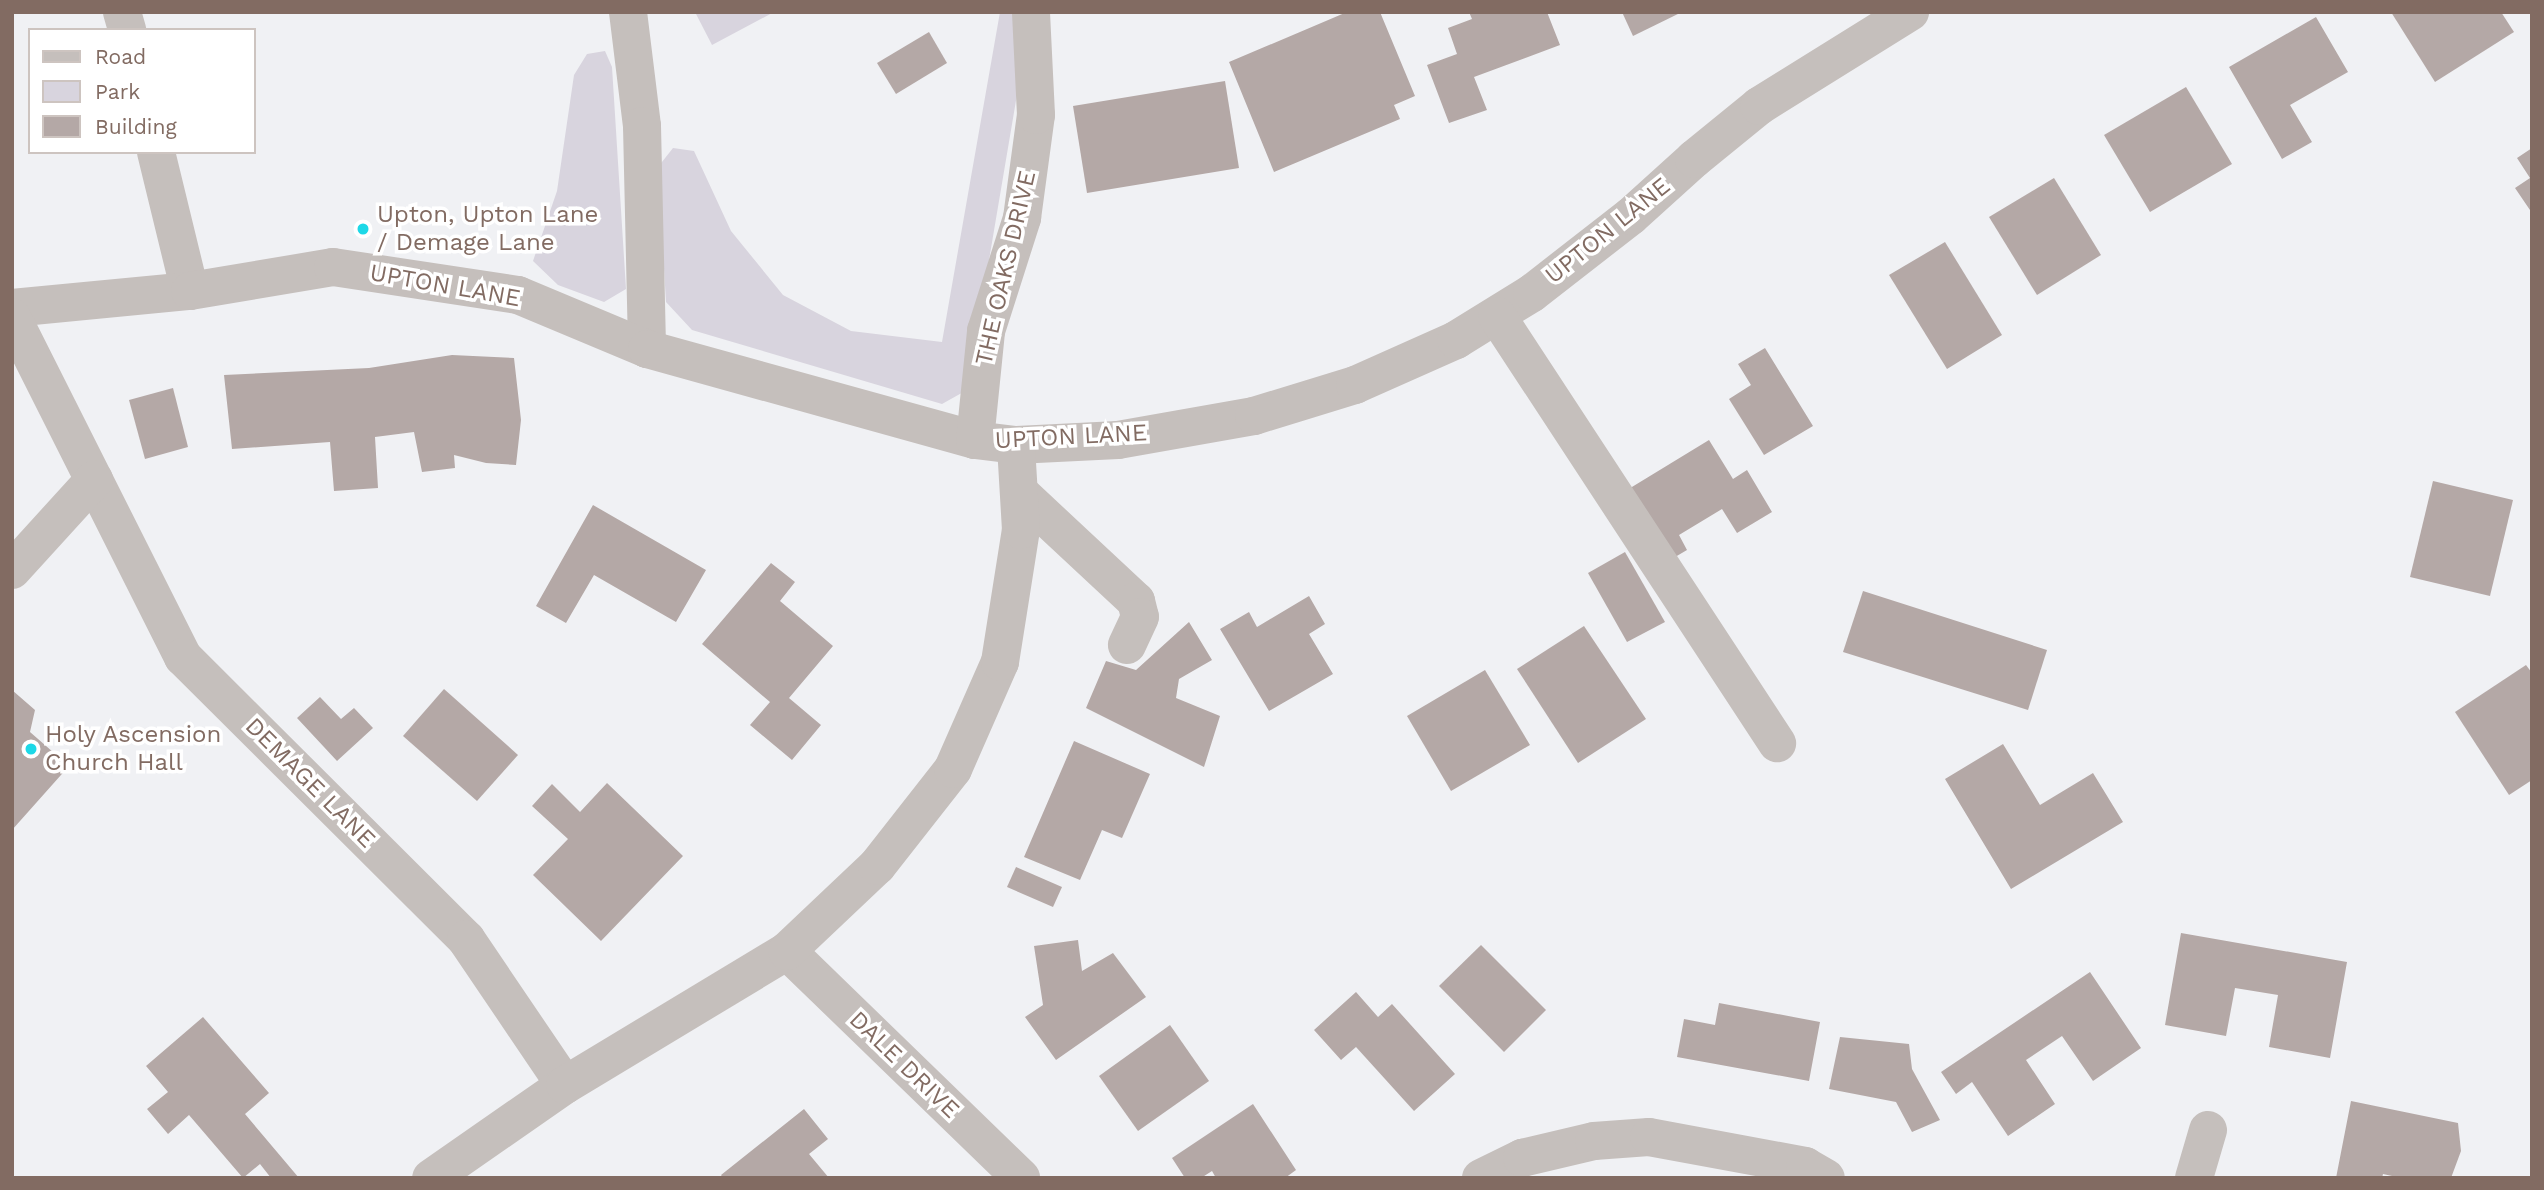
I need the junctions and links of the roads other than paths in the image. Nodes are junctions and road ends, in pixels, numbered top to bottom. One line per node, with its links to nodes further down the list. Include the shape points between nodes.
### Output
1 (628, 12): 9 (street, via 642,126)
2 (1031, 12): 10 (street, THE OAKS DRIVE, via 1036,115 1022,218 986,331)
3 (1910, 12): 7 (street, UPTON LANE, via 1759,106 1630,216)
4 (156, 154): 5 (street)
5 (190, 291): 6 (street, UPTON LANE); 9 (street, UPTON LANE, via 333,267 518,295)
6 (12, 308)
7 (1497, 316): 11 (street, UPTON LANE, via 1456,340 1355,385 1254,416 1118,440); 16 (street)
8 (12, 317): 12 (street, DEMAGE LANE)
9 (647, 349): 10 (street, UPTON LANE)
10 (975, 440): 11 (street, UPTON LANE)
11 (1016, 445): 13 (street)
12 (94, 480): 14 (street); 18 (street, DEMAGE LANE, via 183,657 466,939)
13 (1019, 492): 15 (street, via 1136,601 1140,617); 17 (street, via 1021,530 1000,662 953,769 877,866)
14 (12, 570)
15 (1127, 645)
16 (1777, 743)
17 (788, 951): 18 (street); 21 (street, DALE DRIVE)
18 (565, 1084): 20 (street)
19 (2208, 1130): 24 (street)
20 (431, 1178)
21 (1021, 1178)
22 (1481, 1178): 23 (street, via 1534,1155 1594,1141 1649,1137 1805,1166)
23 (1826, 1178)
24 (2194, 1178)

